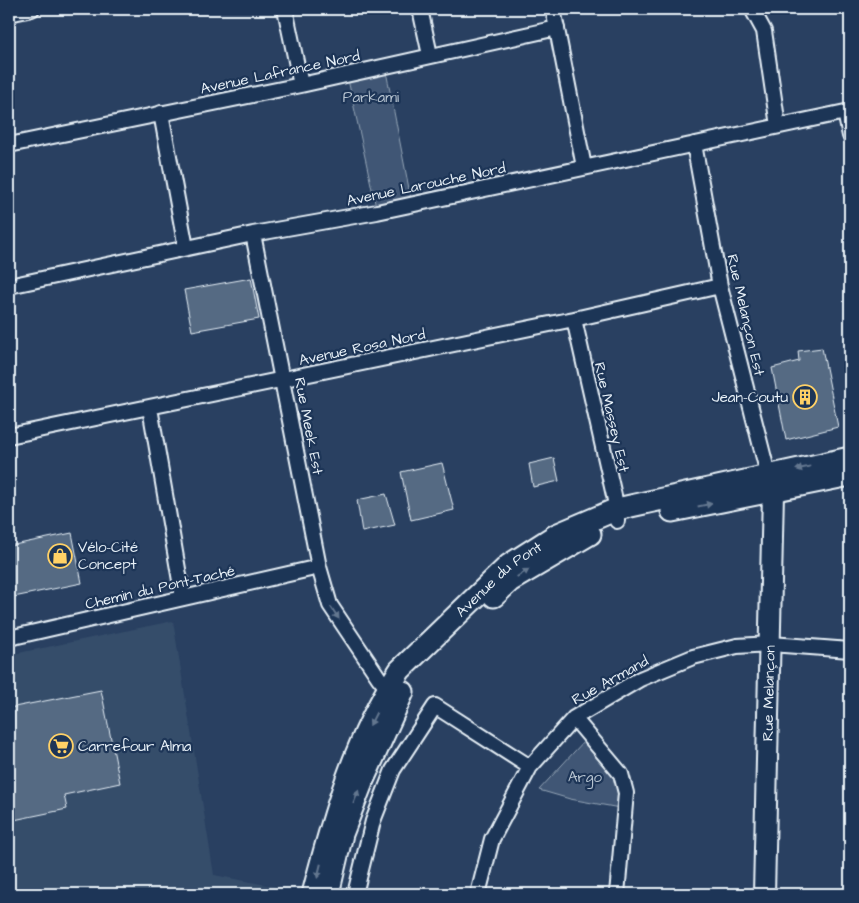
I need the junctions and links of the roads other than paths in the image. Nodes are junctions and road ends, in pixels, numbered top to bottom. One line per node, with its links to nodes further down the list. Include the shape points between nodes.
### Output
1 (32, 9): 6 (street)
2 (285, 9): 9 (street)
3 (420, 9): 8 (street)
4 (553, 9): 7 (street)
5 (752, 9): 12 (street, via 764,31)
6 (9, 14)
7 (557, 28): 8 (street, Avenue Lafrance Nord); 16 (street)
8 (430, 55): 9 (street, Avenue Lafrance Nord)
9 (301, 85): 11 (street, Avenue Lafrance Nord)
10 (848, 111): 12 (street, Avenue Larouche Nord); 13 (street)
11 (161, 113): 15 (street, Avenue Lafrance Nord); 18 (street)
12 (778, 126): 14 (street, Avenue Larouche Nord)
13 (850, 136)
14 (694, 144): 16 (street, Avenue Larouche Nord); 20 (street, Rue Melançon Est)
15 (9, 145)
16 (584, 166): 17 (street, Avenue Larouche Nord, via 377,212)
17 (253, 234): 18 (street, Avenue Larouche Nord); 22 (street, Rue Meek Est)
18 (186, 248): 19 (street, Avenue Larouche Nord)
19 (9, 286)
20 (720, 286): 21 (street, Avenue Rosa Nord); 27 (street, Rue Melançon Est)
21 (574, 319): 22 (street, Avenue Rosa Nord); 28 (street, Rue Massey Est)
22 (284, 380): 23 (street, Avenue Rosa Nord); 29 (street, Rue Meek Est)
23 (150, 408): 24 (street, Avenue Rosa Nord); 30 (street)
24 (9, 436)
25 (850, 458): 27 (main road, Avenue du Pont, one-way to 27)
26 (850, 475): 27 (main road, Avenue du Pont)
27 (770, 484): 28 (main road, Avenue du Pont); 32 (street, Rue Melançon)
28 (617, 515): 34 (main road, Avenue du Pont, via 510,582 445,641)
29 (319, 567): 30 (street, Chemin du Pont-Taché); 34 (street, Rue Meek Est, one-way to 34, via 330,605 378,678)
30 (183, 598): 31 (street, Chemin du Pont-Taché)
31 (9, 638)
32 (771, 644): 33 (street, Rue Armand); 35 (street, Rue Armand, via 737,646 693,657 640,680); 42 (street, Rue Melançon)
33 (850, 650)
34 (393, 695): 37 (main road, Avenue du Pont, one-way to 37, via 358,747 330,827); 38 (main road, Avenue du Pont, one-way to 34, via 342,834)
35 (574, 718): 36 (street, Rue Armand); 41 (street, via 621,774 626,792)
36 (530, 767): 39 (street, via 435,706 393,770 373,821); 40 (street, Rue Armand, via 492,839)
37 (313, 894)
38 (328, 894)
39 (355, 894)
40 (478, 894)
41 (617, 894)
42 (764, 894)

